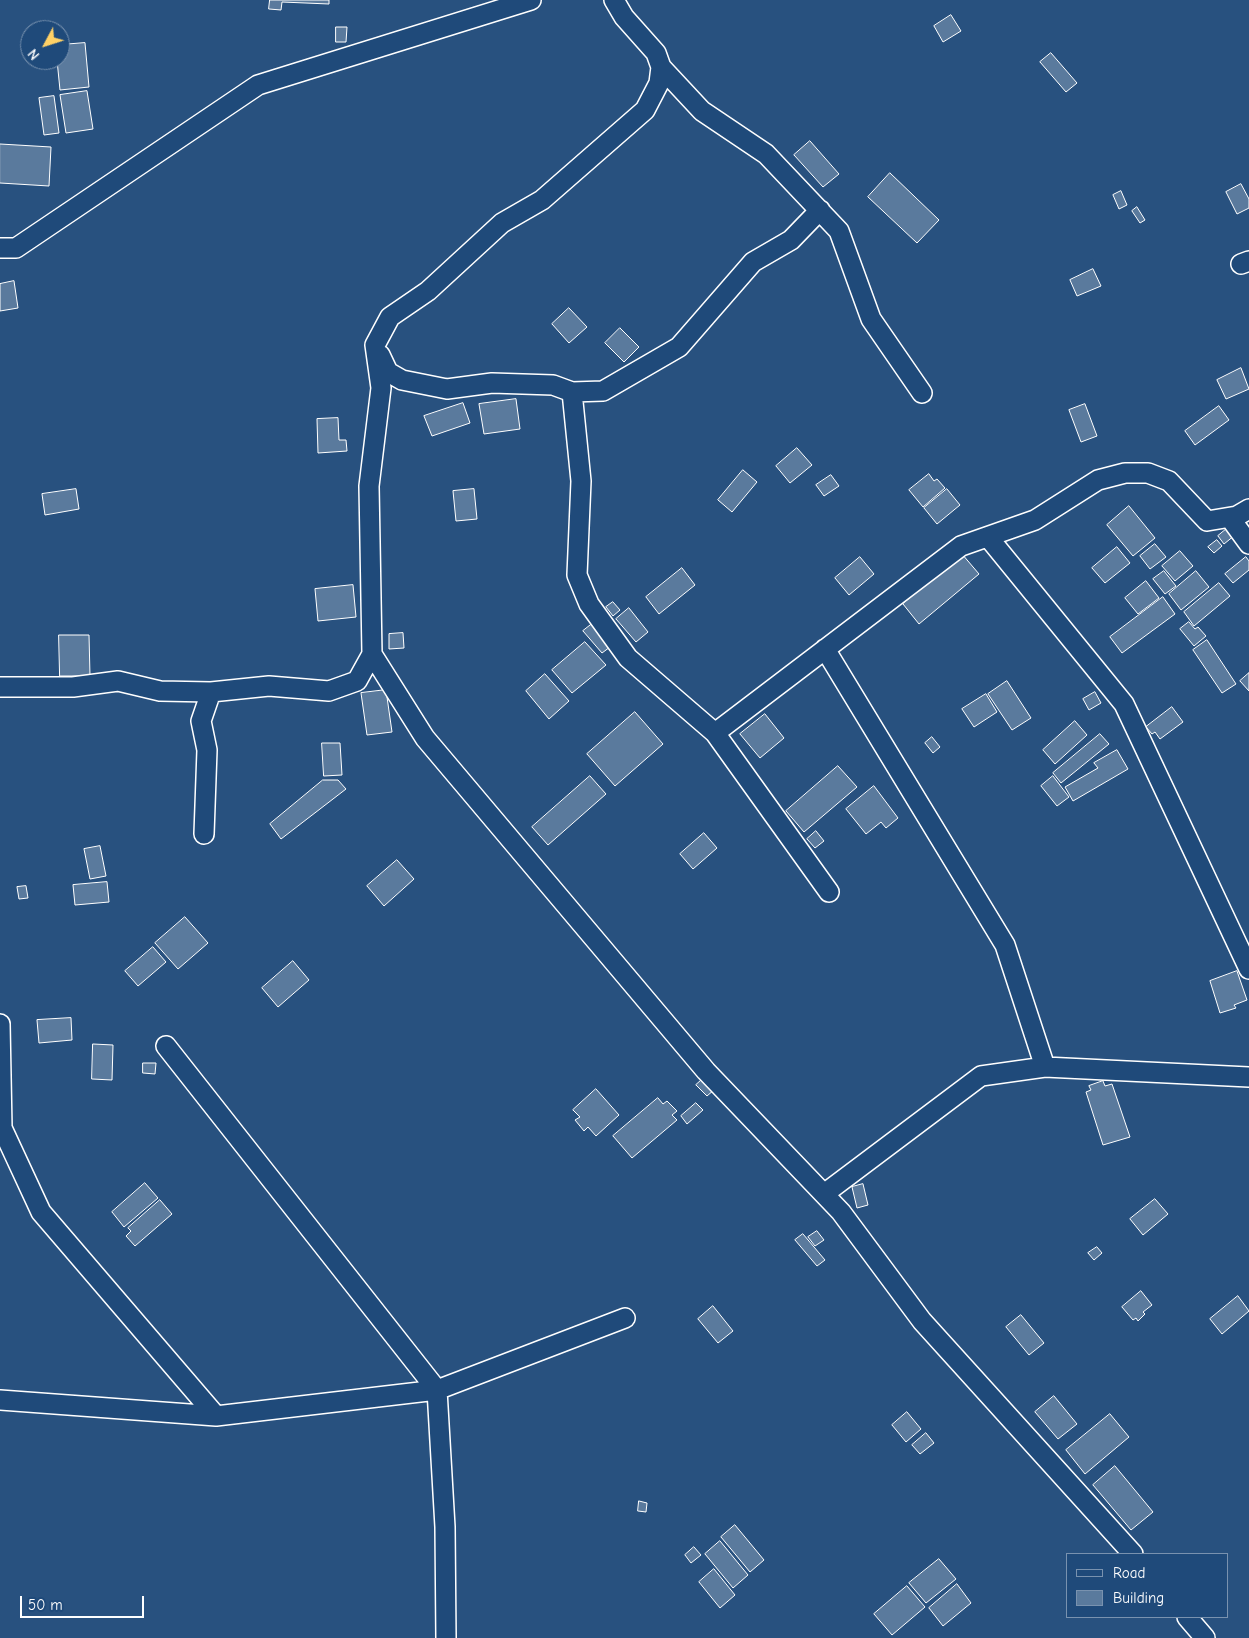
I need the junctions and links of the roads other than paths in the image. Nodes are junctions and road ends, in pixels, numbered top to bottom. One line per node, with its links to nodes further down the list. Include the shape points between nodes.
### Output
1 (531, 0): 5 (street, via 258,85 16,248)
2 (614, 0): 3 (street, via 624,17 656,53)
3 (661, 67): 4 (street, via 702,111 766,154); 6 (street, via 659,83 645,110 542,200 502,223 428,291 390,317)
4 (820, 210): 7 (street, via 791,240 753,262 679,347 602,391); 8 (street, via 839,231 871,319)
5 (0, 248)
6 (375, 344): 7 (street, via 388,372 402,380 447,389 492,383 553,385); 14 (street, via 381,388 369,486)
7 (572, 392): 17 (street, via 581,481 577,575 589,604 628,658)
8 (922, 393)
9 (1249, 509): 10 (street)
10 (1230, 518): 11 (street, via 1207,521 1169,481 1148,473 1125,473 1098,480 1035,520); 12 (street)
11 (988, 537): 13 (street, via 961,546); 20 (street, via 1124,704)
12 (1249, 544)
13 (826, 649): 17 (street); 23 (street, via 1005,945)
14 (372, 654): 16 (street, via 357,681 328,691 269,686); 25 (street, via 426,738 706,1071)
15 (0, 687): 16 (street, via 73,687 118,681 160,691)
16 (211, 692): 18 (street, via 201,721 207,750)
17 (715, 733): 19 (street)
18 (204, 834)
19 (829, 892)
20 (1249, 969)
21 (0, 1024): 29 (street, via 2,1128 41,1212)
22 (166, 1046): 27 (street)
23 (1045, 1067): 24 (street); 25 (street, via 981,1076)
24 (1249, 1076)
25 (824, 1194): 30 (street, via 922,1321)
26 (625, 1318): 27 (street)
27 (437, 1390): 29 (street); 32 (street, via 445,1527)
28 (0, 1400): 29 (street)
29 (216, 1416)
30 (1132, 1553)
31 (1188, 1618): 33 (street)
32 (446, 1638)
33 (1205, 1638)

